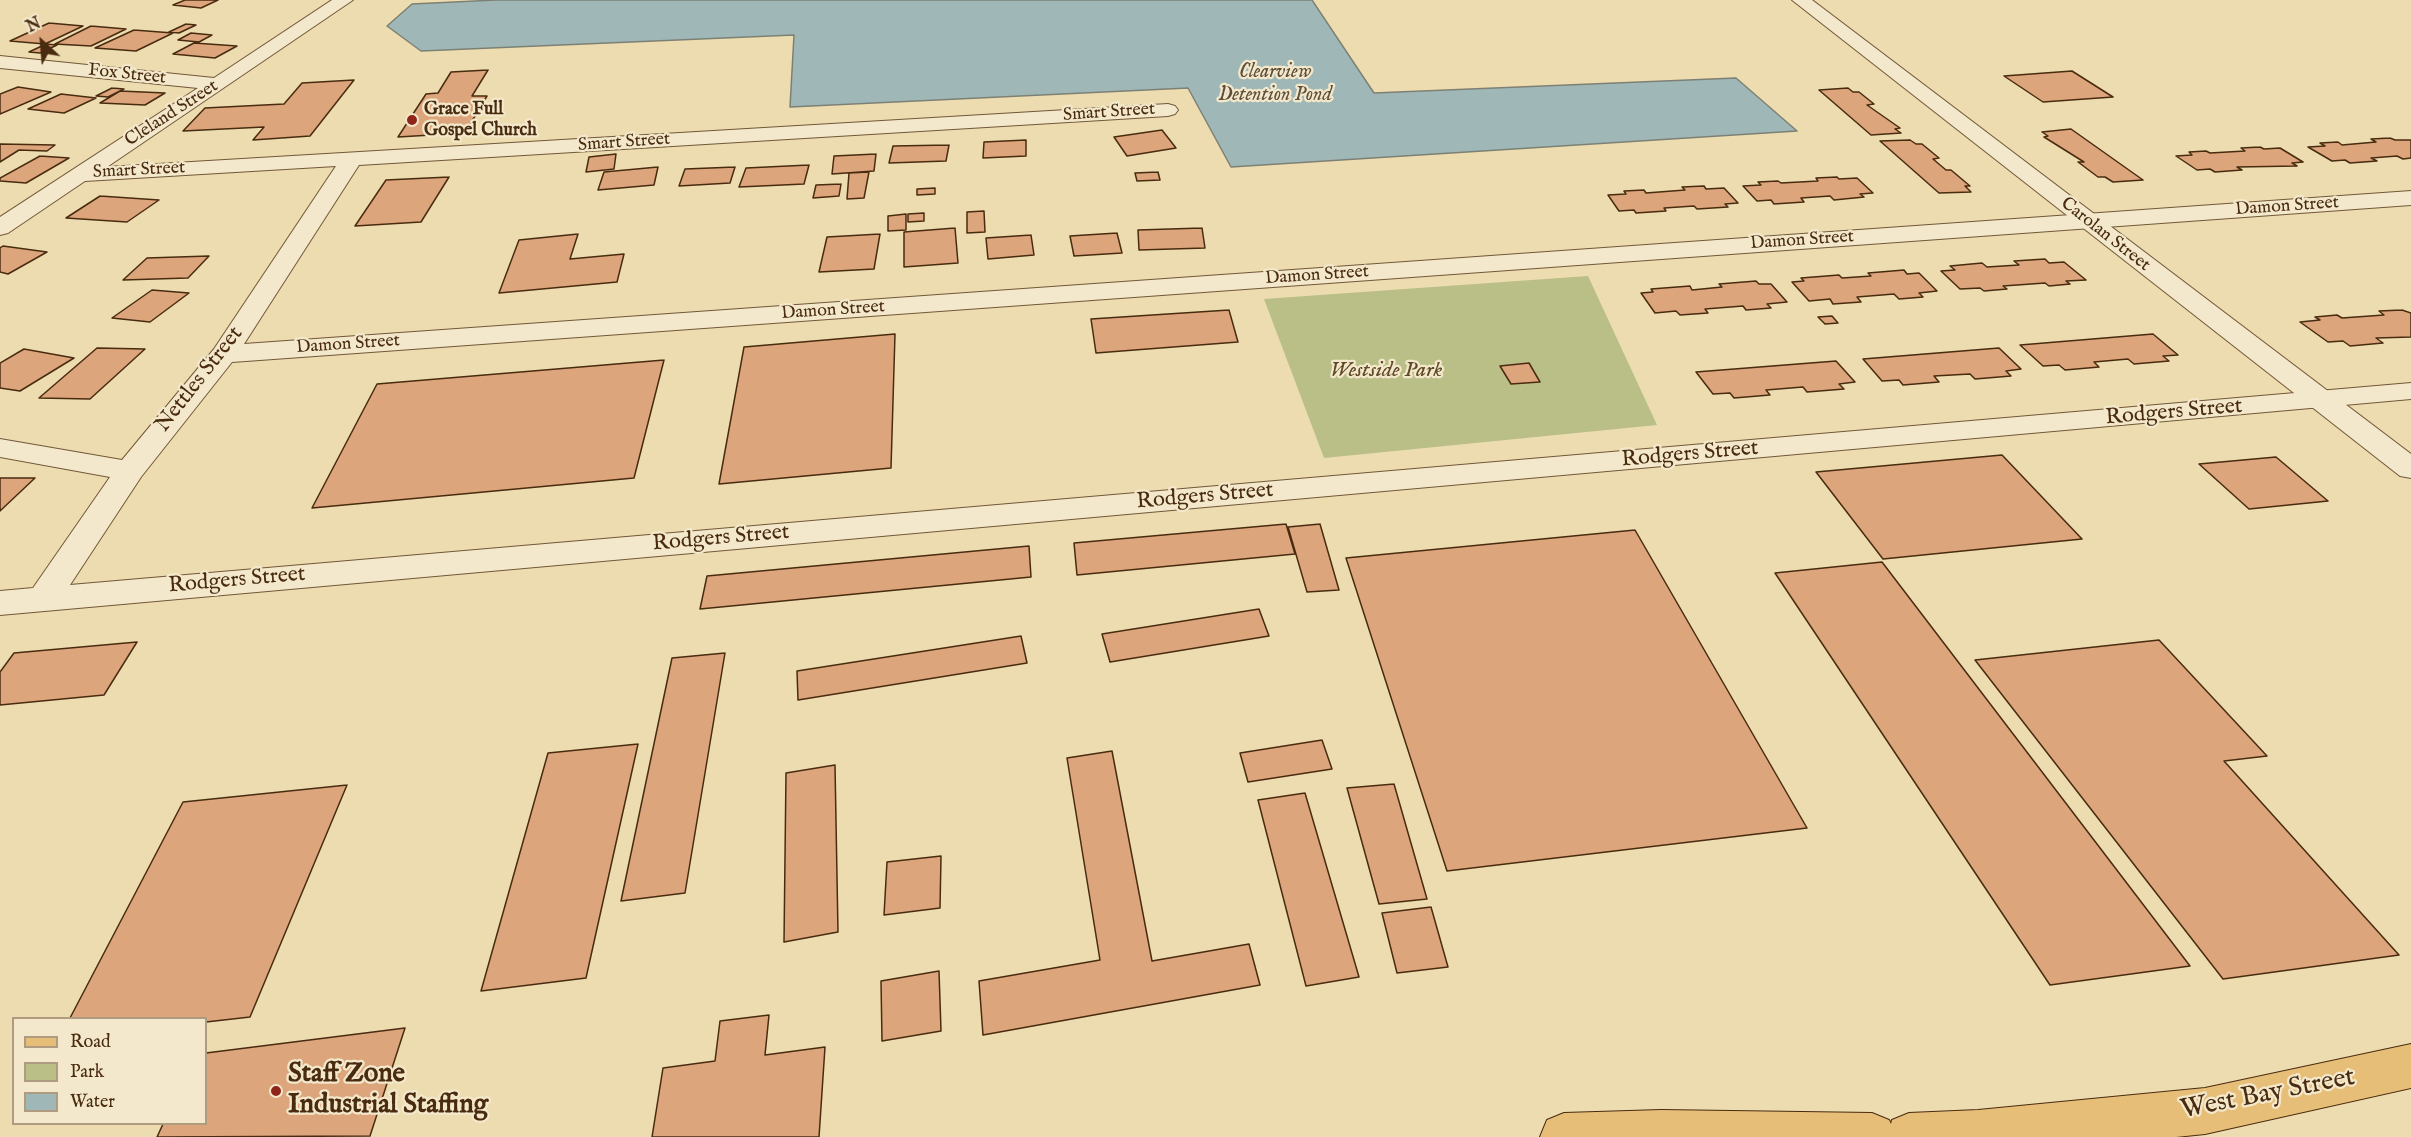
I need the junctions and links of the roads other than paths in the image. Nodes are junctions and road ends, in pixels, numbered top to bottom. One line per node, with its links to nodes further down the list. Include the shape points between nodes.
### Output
1 (345, 0): 4 (street, Cleland Street)
2 (1801, 0): 9 (street, Carolan Street)
3 (0, 62): 4 (street, Fox Street)
4 (218, 84): 7 (street, Cleland Street)
5 (1168, 110): 6 (street, Smart Street)
6 (351, 160): 7 (street, Smart Street); 11 (street, Nettles Street)
7 (81, 174): 10 (street, Cleland Street)
8 (2411, 198): 9 (street, Damon Street)
9 (2085, 221): 11 (street, Damon Street); 13 (street, Carolan Street)
10 (4, 222)
11 (224, 354): 16 (street, Nettles Street)
12 (2411, 391): 13 (street, Rodgers Street)
13 (2320, 401): 15 (street, Carolan Street); 17 (street, Rodgers Street)
14 (0, 448): 16 (street)
15 (2411, 469)
16 (129, 471): 17 (street, Nettles Street)
17 (45, 597): 18 (street, Rodgers Street)
18 (0, 603)
19 (2411, 1066): 22 (main road, West Bay Street, via 2205,1111 1978,1134)
20 (1564, 1137): 21 (main road)
21 (1872, 1137)
22 (1909, 1137)

